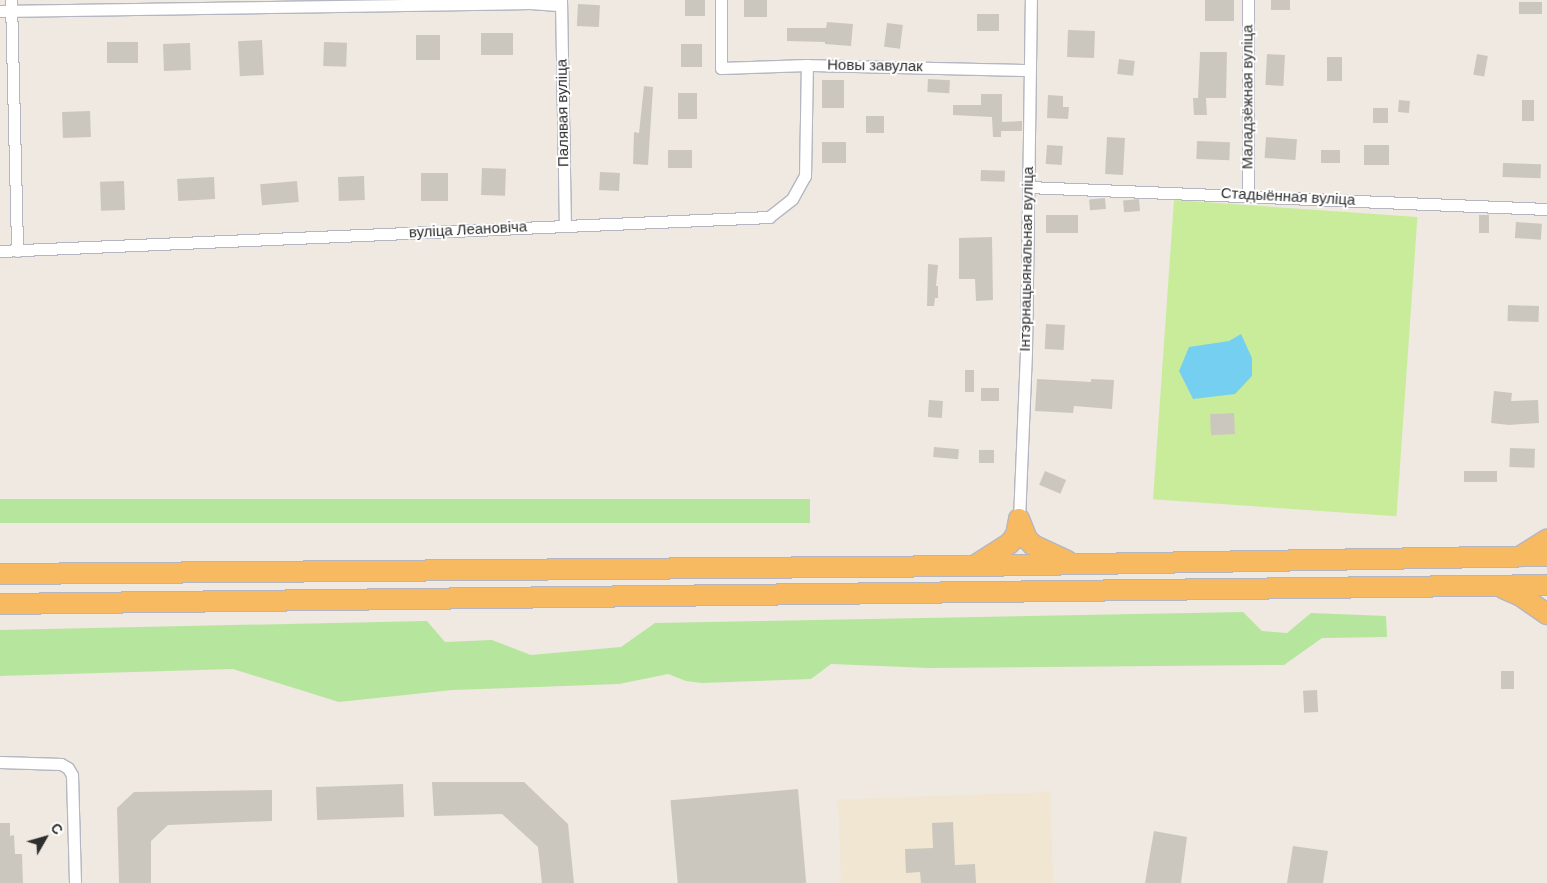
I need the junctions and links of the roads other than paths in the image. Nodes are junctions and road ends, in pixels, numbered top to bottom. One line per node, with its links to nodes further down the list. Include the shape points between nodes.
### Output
1 (720, 0): 6 (street, Новы завулак, via 721,68)
2 (1031, 0): 7 (street, Інтэрнацыянальная вуліца)
3 (1248, 0): 9 (street, Маладзёжная вуліца)
4 (561, 2): 5 (street); 11 (street, Палявая вуліца)
5 (7, 7): 13 (street)
6 (807, 65): 7 (street, Новы завулак); 11 (street, вуліца Леановіча, via 805,176 792,199 769,217)
7 (1029, 70): 8 (street, Інтэрнацыянальная вуліца)
8 (1028, 187): 9 (street, Стадыённая вуліца); 14 (street, Інтэрнацыянальная вуліца)
9 (1248, 195): 10 (street, Стадыённая вуліца)
10 (1547, 209)
11 (565, 226): 13 (street, вуліца Леановіча)
12 (0, 251): 13 (street, вуліца Леановіча)
13 (17, 251)
14 (1019, 519): 18 (highway, via 1033,545 1065,560); 19 (highway, via 1016,535 1010,544)
15 (1547, 540): 17 (highway)
16 (1547, 556): 17 (highway)
17 (1519, 557): 18 (highway)
18 (1084, 564): 19 (highway)
19 (974, 566): 20 (highway)
20 (0, 574)
21 (1547, 585): 22 (highway)
22 (1498, 587): 23 (highway); 24 (highway, via 1522,596)
23 (0, 604)
24 (1547, 614)
25 (0, 762): 26 (street, via 61,764 68,768 72,775)
26 (75, 883)

